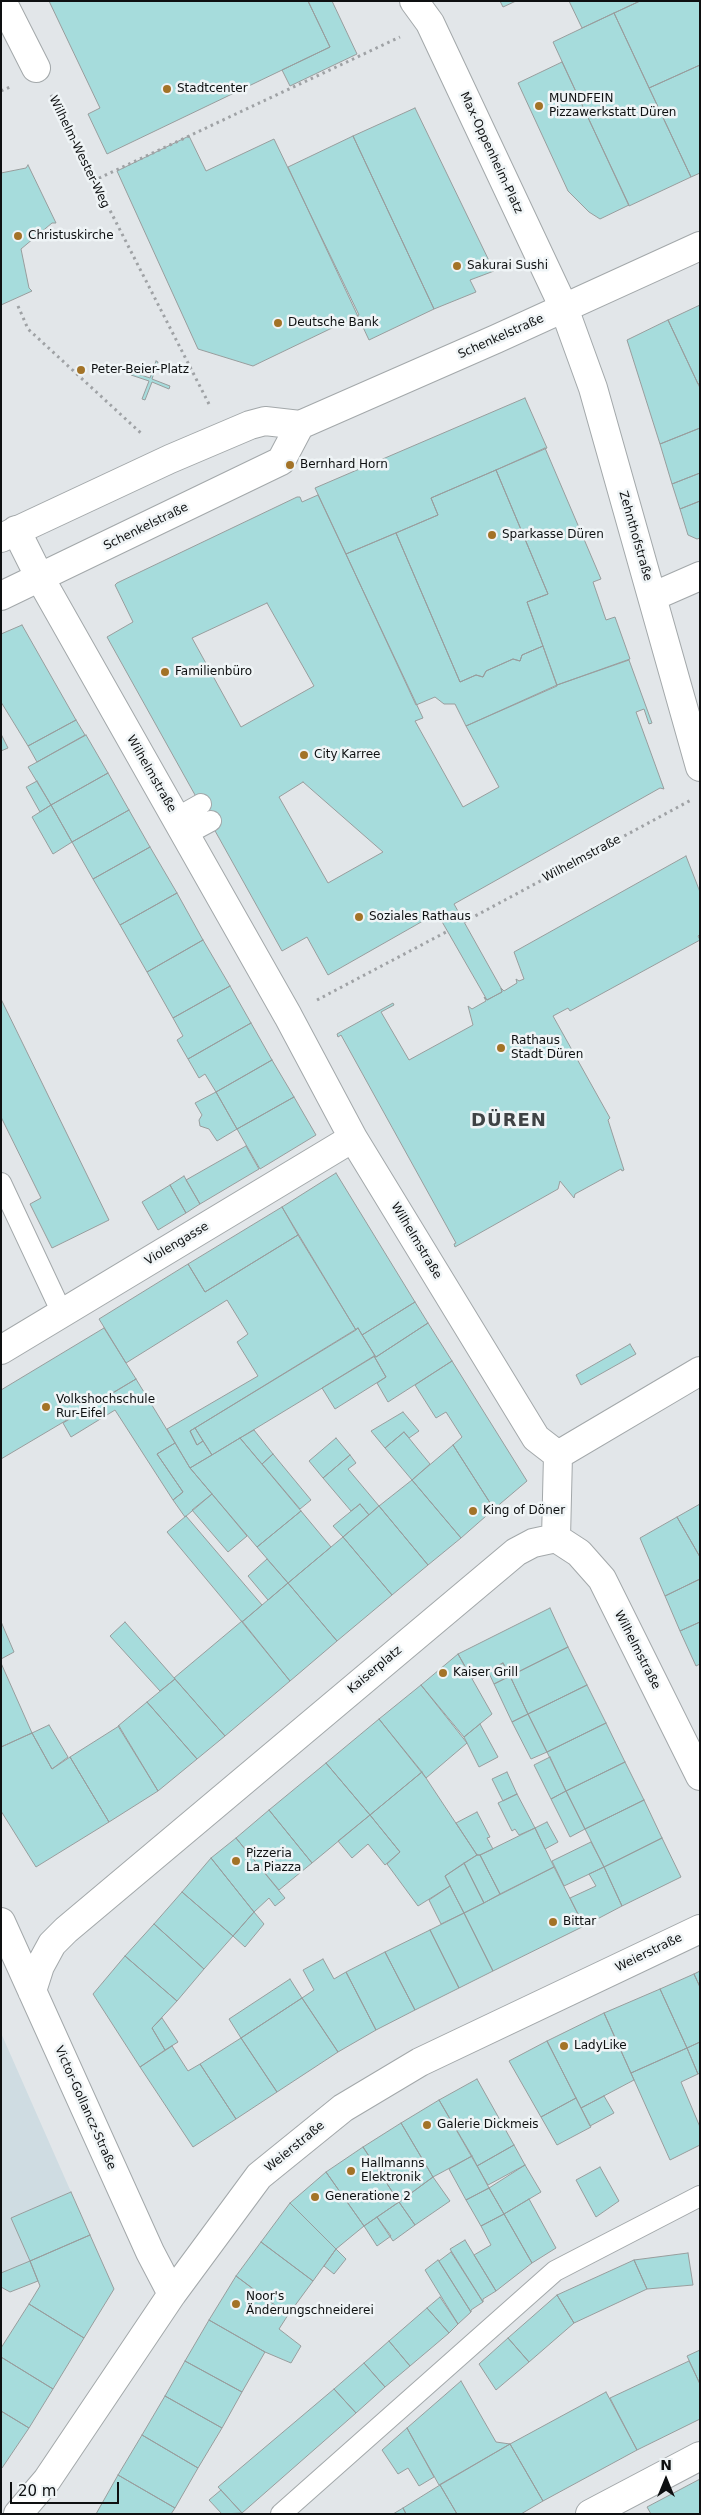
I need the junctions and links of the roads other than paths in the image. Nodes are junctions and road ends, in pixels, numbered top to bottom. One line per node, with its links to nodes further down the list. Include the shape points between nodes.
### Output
1 (2, 1): 3 (street)
2 (414, 1): 5 (street, Max-Oppenheim-Platz, via 430,23)
3 (36, 68)
4 (700, 246): 5 (street, Schenkelstraße)
5 (564, 308): 6 (street, Schenkelstraße); 11 (street, Zehnthofstraße, via 593,388)
6 (300, 425): 7 (street, via 266,421 225,436); 9 (street, Schenkelstraße, via 281,461)
7 (9, 534): 9 (street, Wilhelmstraße)
8 (700, 576): 11 (street)
9 (40, 578): 10 (street, Schenkelstraße); 15 (street, Wilhelmstraße)
10 (1, 596)
11 (652, 597): 12 (street, Zehnthofstraße)
12 (700, 767)
13 (201, 804): 15 (lane)
14 (211, 821): 15 (lane)
15 (184, 833): 16 (street, Wilhelmstraße)
16 (353, 1138): 18 (street, Violengasse); 21 (street, Wilhelmstraße, via 536,1438)
17 (1, 1183): 18 (lane)
18 (62, 1313): 19 (street, Violengasse)
19 (1, 1350)
20 (700, 1371): 21 (street)
21 (558, 1455): 22 (street)
22 (556, 1538): 23 (street, Wilhelmstraße, via 579,1553 602,1580); 26 (street, Kaiserplatz, via 533,1542 516,1552 66,1930 52,1944)
23 (700, 1776)
24 (1, 1922): 26 (street, Victor-Gollancz-Straße)
25 (700, 1929): 28 (street, Weierstraße, via 420,2062 343,2108 259,2176)
26 (32, 1991): 28 (street, Victor-Gollancz-Straße)
27 (700, 2196): 32 (lane, via 555,2270)
28 (172, 2294): 31 (street, Weierstraße, via 46,2480)
29 (700, 2456): 30 (street)
30 (599, 2511)
31 (18, 2514)
32 (281, 2514)

